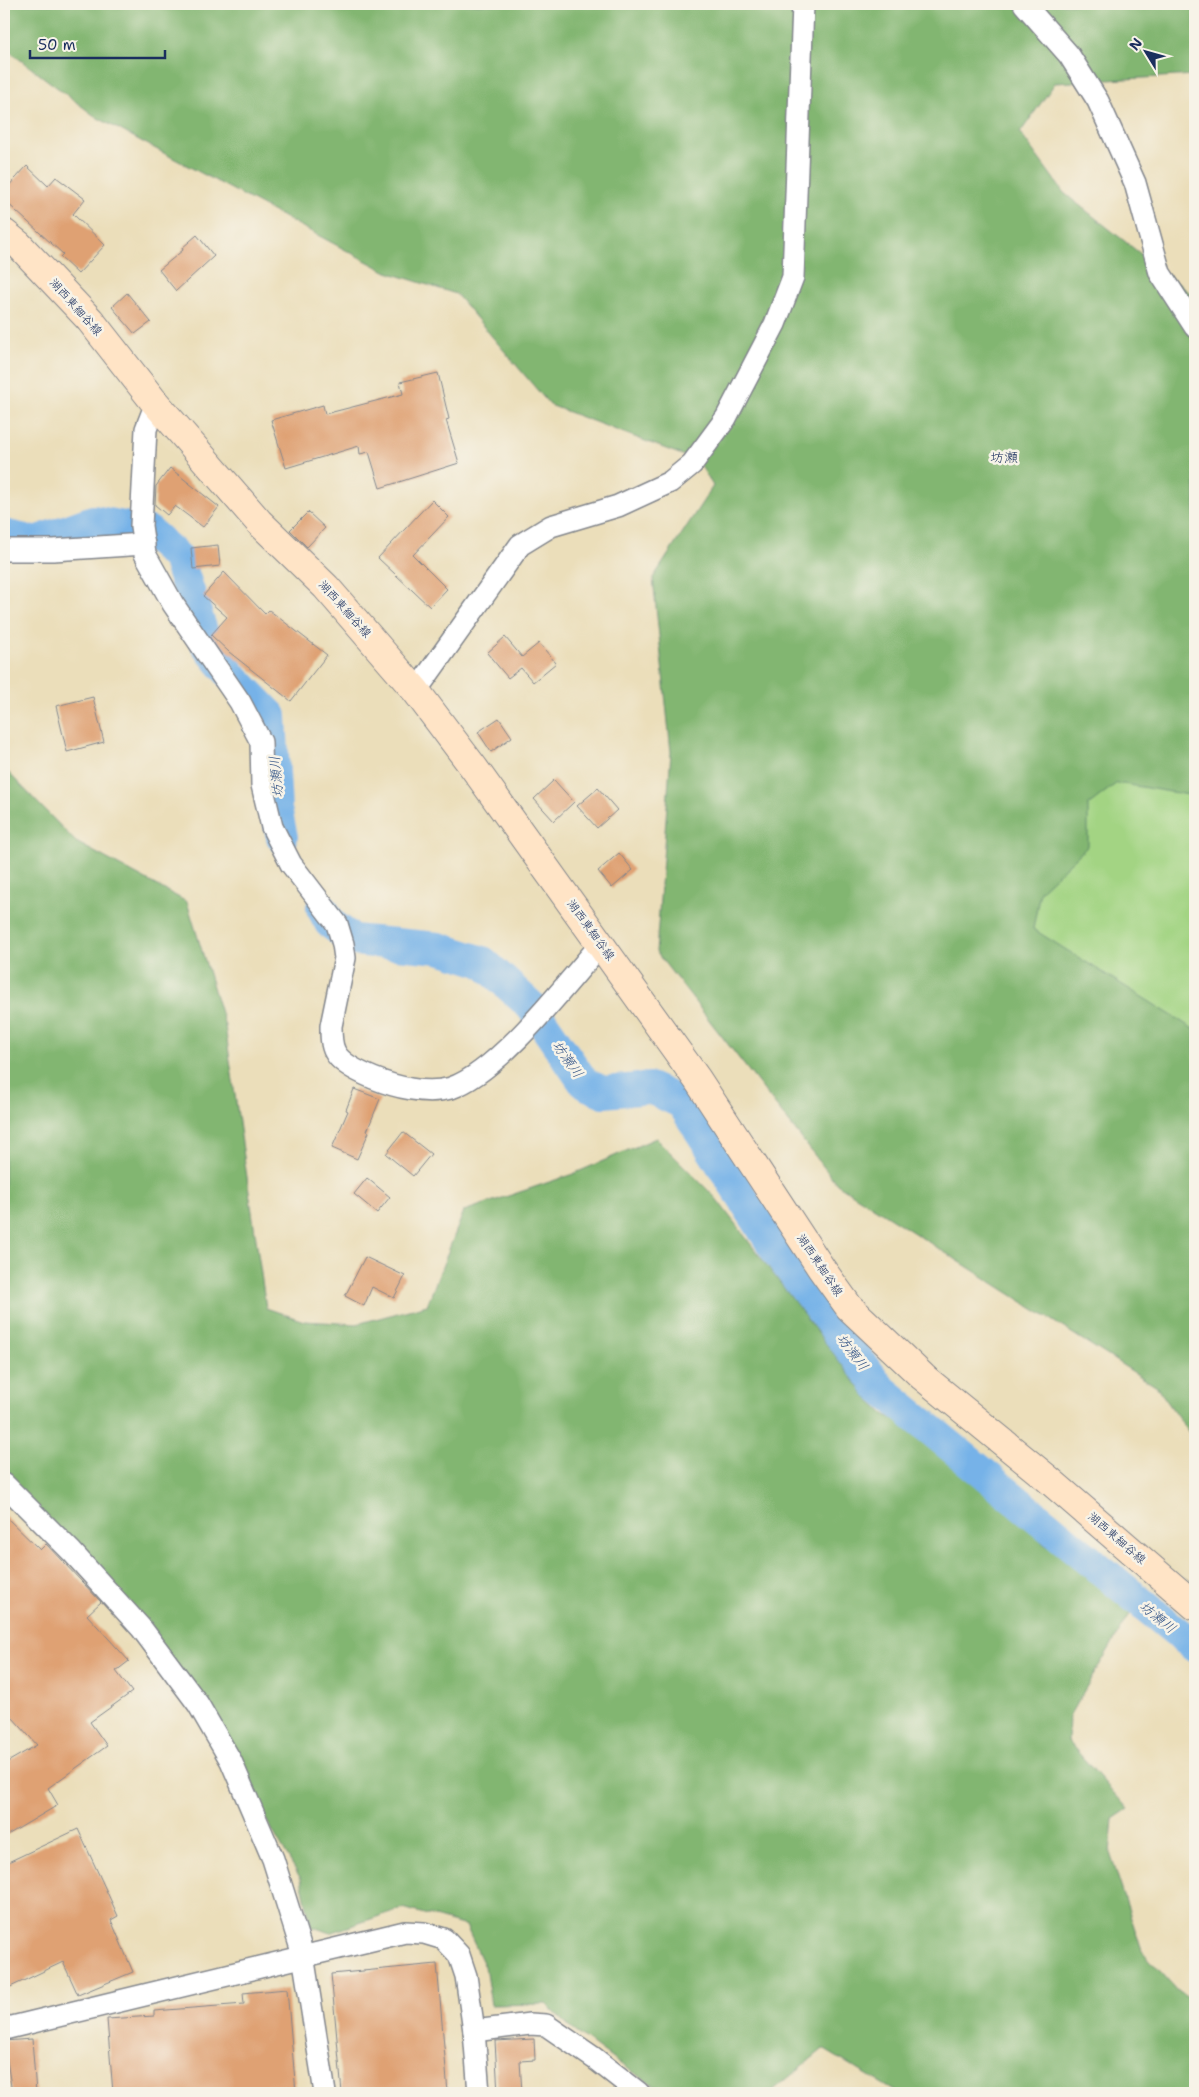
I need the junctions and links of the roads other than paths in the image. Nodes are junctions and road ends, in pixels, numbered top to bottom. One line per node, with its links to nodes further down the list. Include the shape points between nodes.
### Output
1 (803, 4): 8 (street, via 792,277 775,324 726,418 692,464 670,482 618,506 552,526 520,545)
2 (1024, 4): 4 (street, via 1069,56 1098,100 1135,183 1160,273)
3 (4, 232): 5 (main road, 湖西東細谷線, via 90,320)
4 (1195, 327)
5 (156, 403): 6 (street, via 146,429 141,526); 8 (main road, 湖西東細谷線, via 259,522 326,587)
6 (144, 544): 7 (street); 9 (street, via 145,554 172,604 240,702 260,742 262,785 272,827 291,864 337,924 345,958 331,1038 335,1053 344,1062 387,1084 424,1091 464,1083 529,1027)
7 (4, 550)
8 (416, 692): 9 (main road, 湖西東細谷線)
9 (601, 944): 11 (main road, 湖西東細谷線, via 697,1079 849,1307 924,1377)
10 (4, 1484): 12 (street, via 142,1629 198,1704 231,1762 273,1859)
11 (1195, 1606)
12 (303, 1955): 13 (street); 14 (street, via 405,1932 444,1939 459,1955 466,1976); 15 (street)
13 (4, 2029)
14 (474, 2031): 16 (street); 17 (street, via 546,2025)
15 (325, 2093)
16 (478, 2093)
17 (639, 2093)

